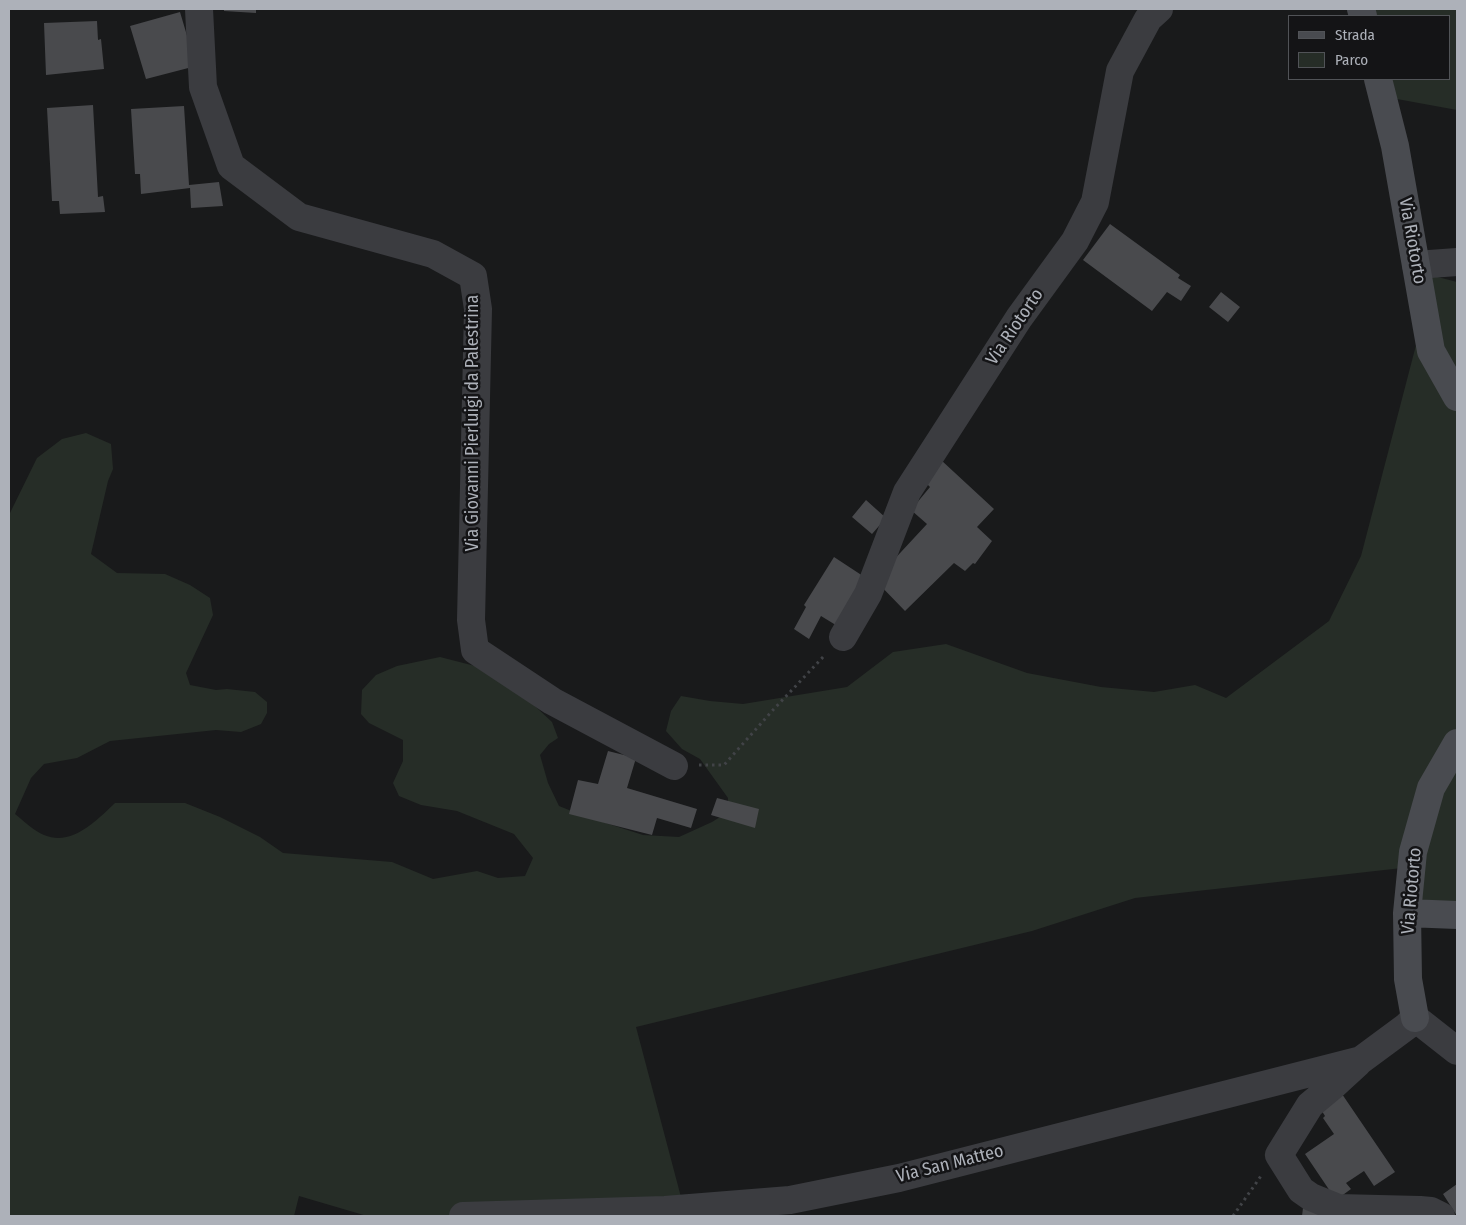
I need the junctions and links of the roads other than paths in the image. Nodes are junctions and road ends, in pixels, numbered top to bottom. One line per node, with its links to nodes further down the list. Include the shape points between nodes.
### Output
1 (199, 9): 9 (street, Via Giovanni Pierluigi da Palestrina, via 203,87 231,166 299,217 433,254 473,276 478,310 471,620 475,650 552,702)
2 (1159, 9): 7 (street, Via Riotorto, via 1148,19 1120,71 1095,202 1079,234 1019,318 907,492 868,594)
3 (1378, 80): 5 (street, Via Riotorto, via 1395,146)
4 (1457, 262): 5 (street)
5 (1416, 265): 6 (street, Via Riotorto, via 1432,351)
6 (1457, 398)
7 (842, 637)
8 (1457, 743): 10 (street, Via Riotorto, via 1431,788 1413,852)
9 (674, 766)
10 (1407, 913): 11 (street); 12 (street, Via Riotorto, via 1408,979)
11 (1457, 915)
12 (1415, 1018): 13 (street); 14 (street, Via San Matteo)
13 (1457, 1051)
14 (1361, 1060): 15 (street, via 1310,1105 1279,1155 1300,1190 1338,1208 1410,1209); 16 (street, Via San Matteo, via 899,1178 790,1200 664,1210)
15 (1435, 1215)
16 (463, 1216)

